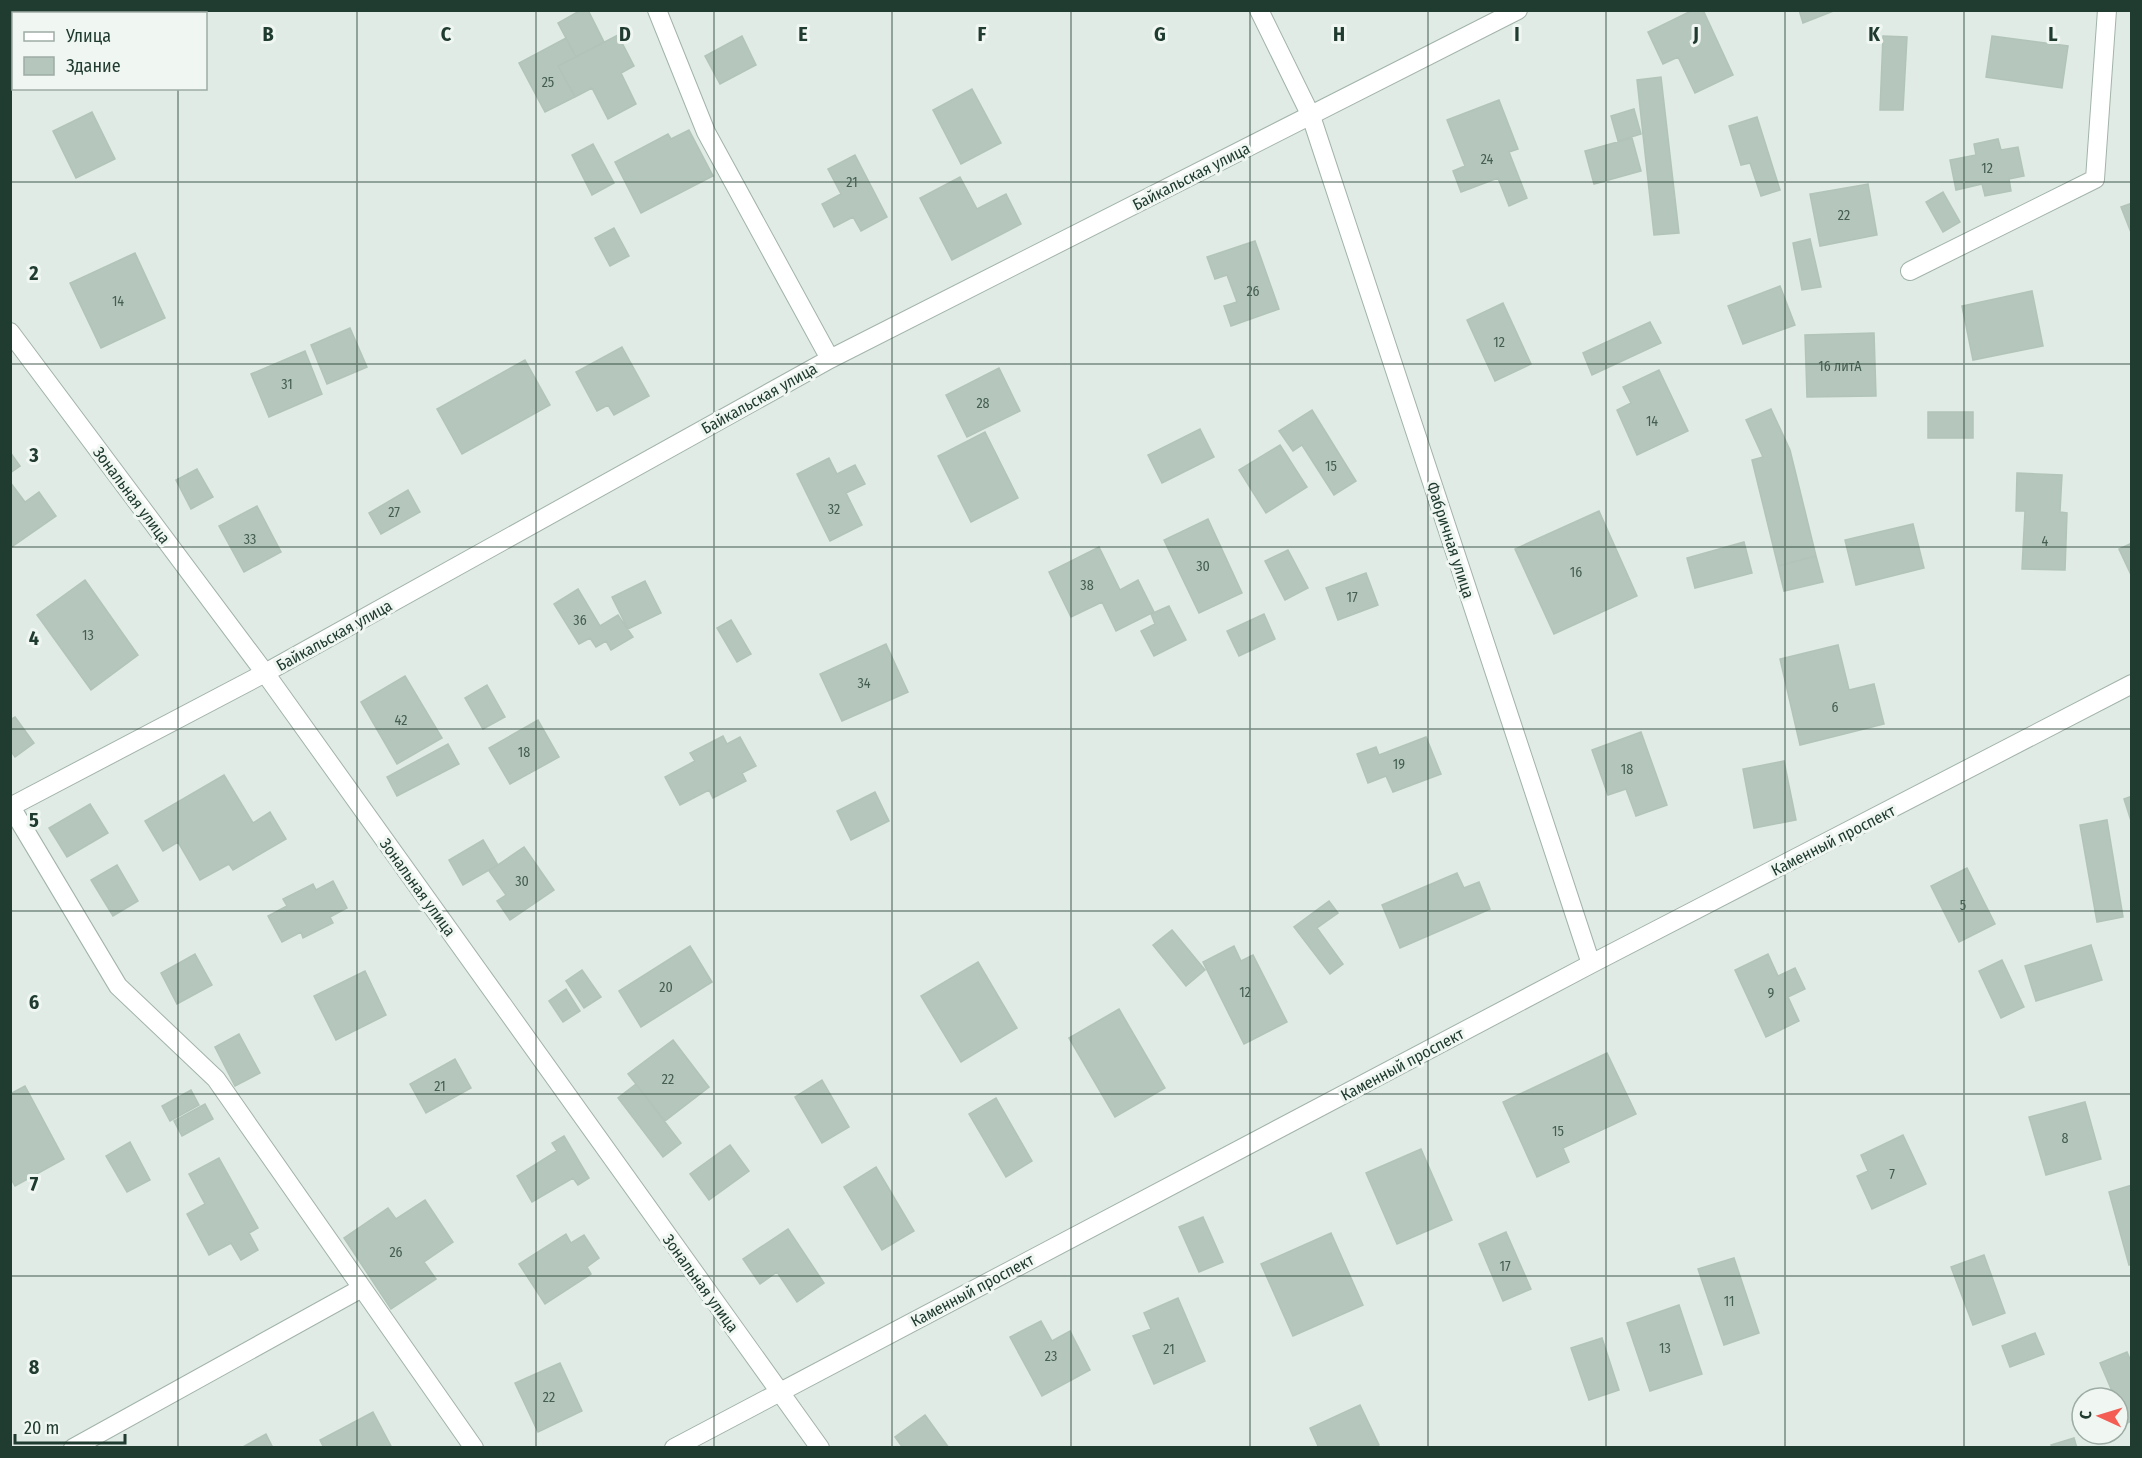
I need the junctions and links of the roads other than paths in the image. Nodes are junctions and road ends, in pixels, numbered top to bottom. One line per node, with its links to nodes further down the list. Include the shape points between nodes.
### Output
1 (657, 10): 8 (street, via 706,132)
2 (1259, 10): 5 (street, Фабричная улица)
3 (1518, 10): 5 (street, Байкальская улица)
4 (2107, 10): 6 (street, via 2095,179)
5 (1311, 116): 8 (street, Байкальская улица); 12 (street, Фабричная улица)
6 (1910, 271)
7 (10, 332): 9 (street, Зональная улица)
8 (830, 359): 9 (street, Байкальская улица)
9 (265, 673): 11 (street, Байкальская улица); 14 (street, Зональная улица)
10 (2132, 684): 12 (street, Каменный проспект)
11 (11, 807): 13 (street, via 118,986 216,1079)
12 (1591, 964): 14 (street, Каменный проспект)
13 (362, 1288): 15 (street); 16 (street)
14 (779, 1392): 17 (street, Каменный проспект); 18 (street, Зональная улица)
15 (74, 1448)
16 (474, 1448)
17 (674, 1448)
18 (820, 1448)

